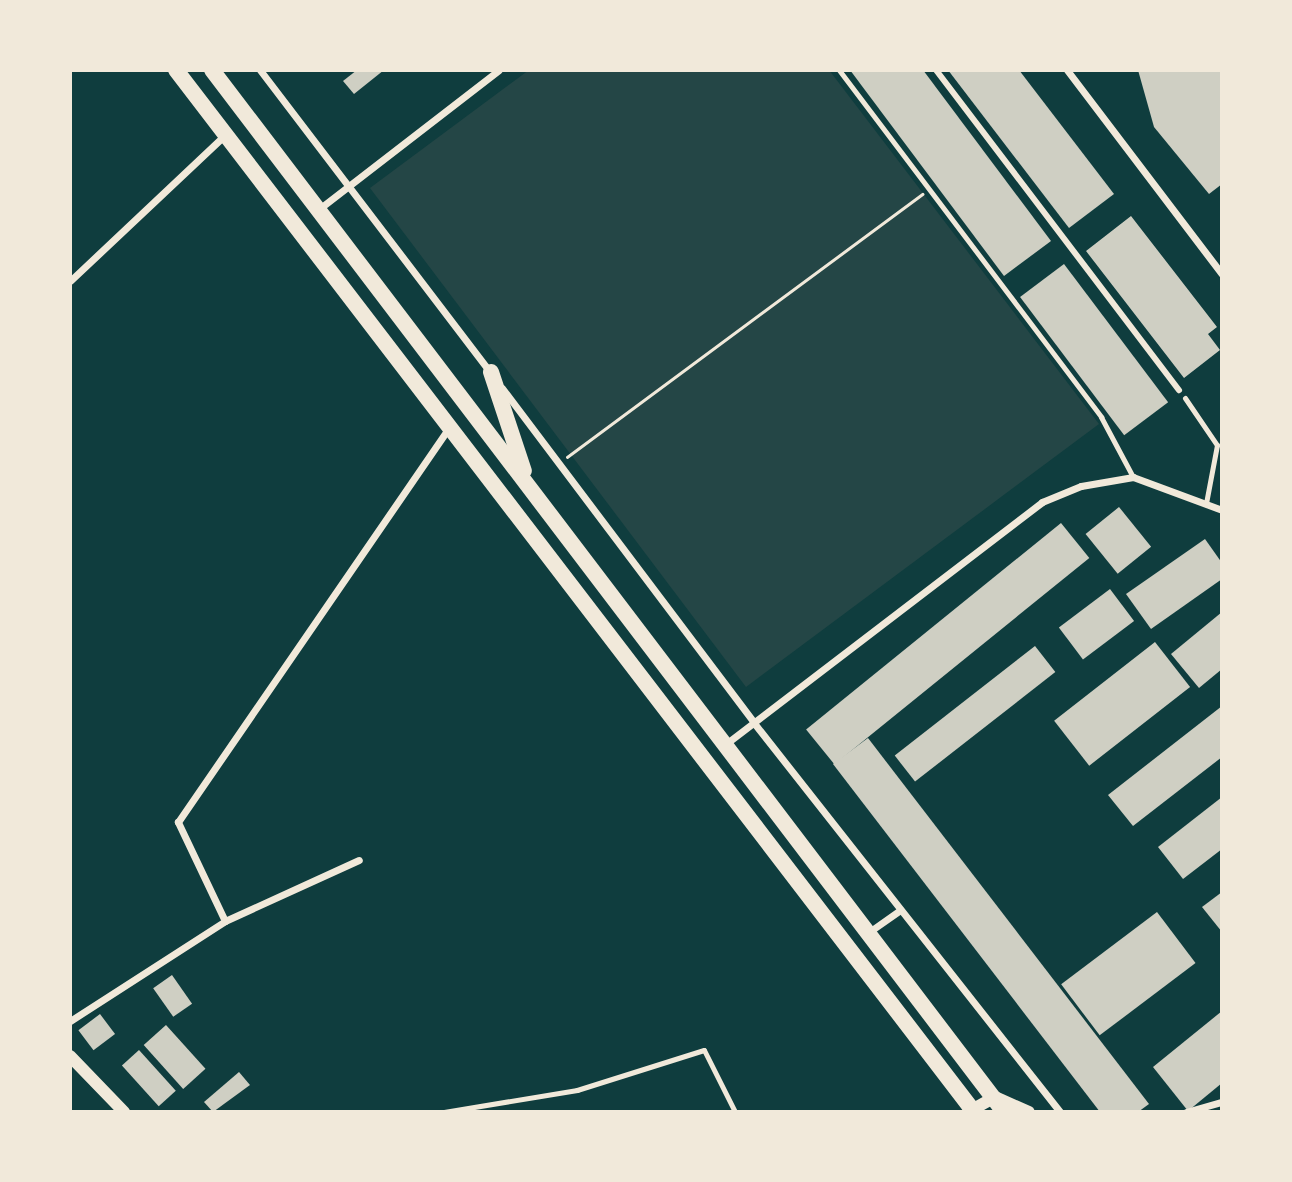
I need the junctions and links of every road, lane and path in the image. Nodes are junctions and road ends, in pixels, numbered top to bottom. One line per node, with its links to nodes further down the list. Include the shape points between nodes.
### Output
1 (176, 70): 8 (highway)
2 (212, 70): 11 (highway)
3 (260, 70): 9 (street)
4 (499, 70): 9 (street)
5 (839, 70): 10 (lane)
6 (936, 70): 16 (street)
7 (1067, 70): 13 (street)
8 (226, 135): 12 (highway); 14 (street)
9 (351, 188): 11 (street); 15 (street)
10 (929, 188): 19 (path); 20 (lane, via 1101,416)
11 (318, 210): 12 (highway); 21 (highway)
12 (296, 227): 18 (highway)
13 (1222, 274)
14 (70, 281)
15 (491, 372): 19 (street); 21 (highway)
16 (1179, 390)
17 (1185, 398): 22 (lane, via 1217,445)
18 (449, 427): 28 (street, via 178,822); 34 (highway)
19 (559, 463): 24 (street)
20 (1133, 477): 22 (street); 24 (street, via 1081,486 1042,502)
21 (528, 484): 25 (highway)
22 (1206, 503): 23 (street)
23 (1222, 510)
24 (754, 723): 25 (street); 27 (street)
25 (727, 743): 29 (highway)
26 (359, 860): 28 (street)
27 (900, 910): 29 (street); 40 (street)
28 (225, 921): 30 (street)
29 (869, 932): 32 (highway)
30 (70, 1021)
31 (70, 1056): 35 (street)
32 (995, 1097): 34 (street); 38 (highway); 39 (street)
33 (1222, 1102): 41 (street)
34 (971, 1111)
35 (124, 1112)
36 (444, 1112): 37 (lane, via 588,1088 704,1050)
37 (735, 1112)
38 (1004, 1112)
39 (1029, 1112)
40 (1060, 1112)
41 (1186, 1112)

